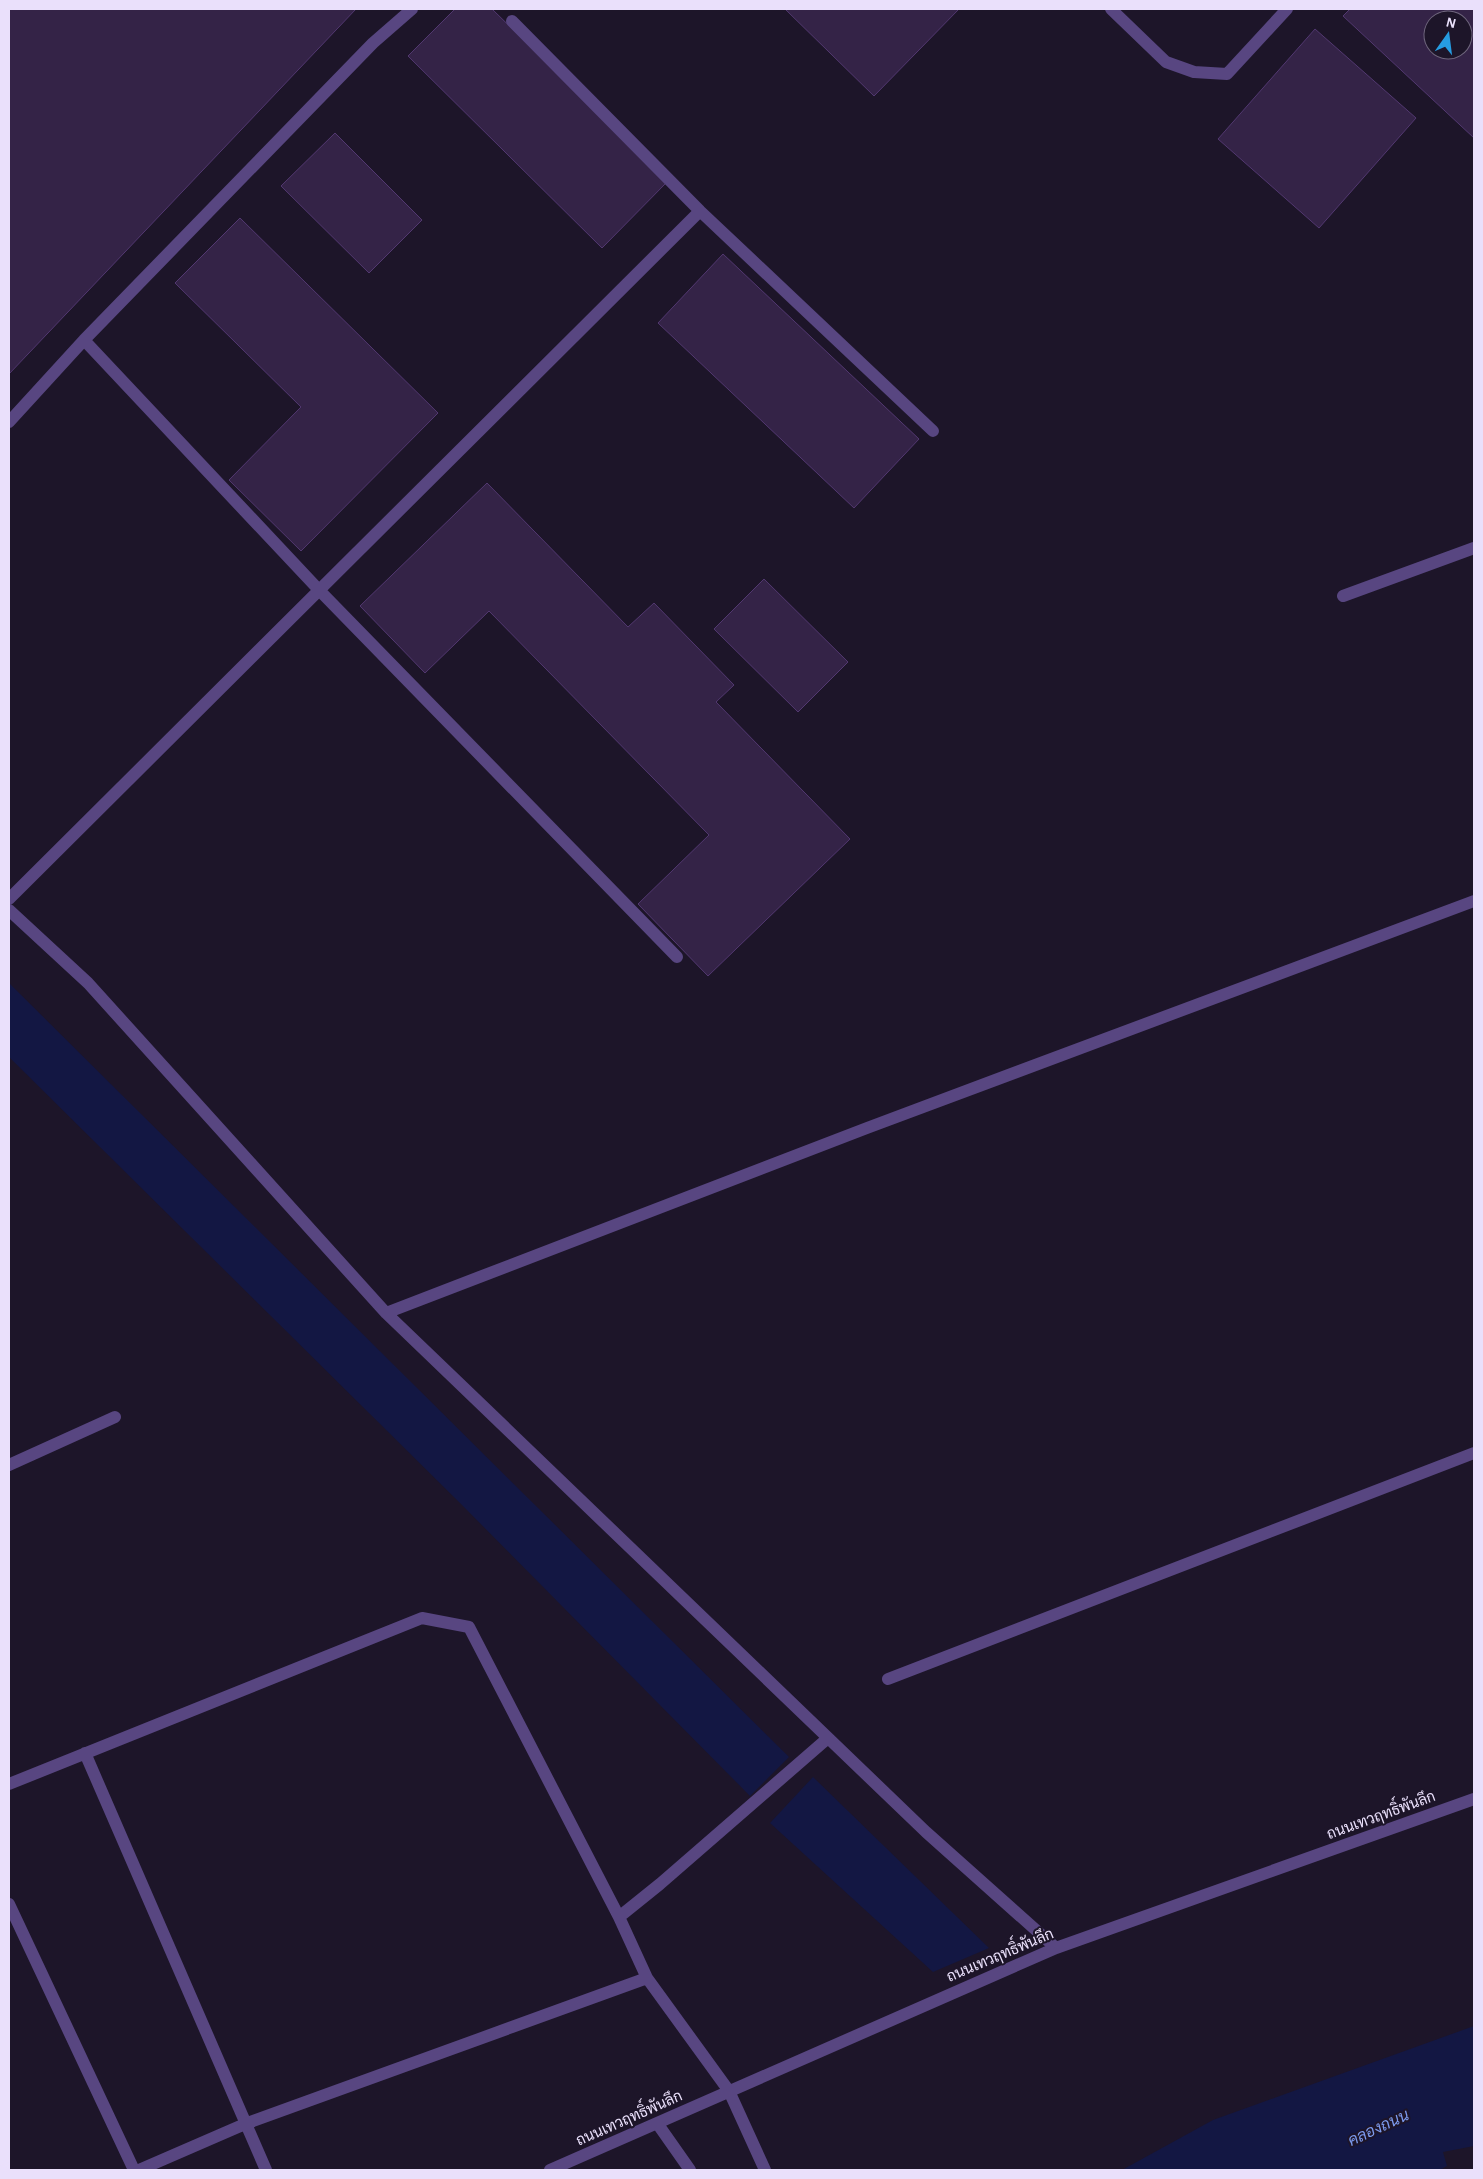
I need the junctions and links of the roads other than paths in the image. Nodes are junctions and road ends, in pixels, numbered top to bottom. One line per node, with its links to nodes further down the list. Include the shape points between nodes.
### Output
1 (412, 9): 6 (street, via 373,44)
2 (1111, 9): 3 (street, via 1166,62 1194,72 1227,74)
3 (1287, 9)
4 (512, 20): 5 (street)
5 (700, 211): 8 (street); 10 (street)
6 (84, 340): 7 (street); 10 (street)
7 (9, 422)
8 (933, 431)
9 (1474, 548): 11 (street)
10 (319, 590): 12 (street); 15 (street)
11 (1343, 596)
12 (9, 899)
13 (1474, 901): 16 (street, via 866,1128)
14 (9, 910): 16 (street, via 88,983)
15 (677, 957)
16 (386, 1313): 21 (street)
17 (116, 1417): 19 (street)
18 (1474, 1454): 20 (street)
19 (9, 1465)
20 (888, 1678)
21 (828, 1738): 26 (street); 27 (street, via 926,1832)
22 (84, 1753): 23 (street); 26 (street, via 422,1618 469,1626); 31 (street)
23 (9, 1784)
24 (1474, 1799): 27 (street, ถนนเทวฤทธิ์พันลึก)
25 (9, 1904): 32 (street)
26 (619, 1917): 28 (street)
27 (1056, 1948): 29 (street, ถนนเทวฤทธิ์พันลึก)
28 (646, 1978): 29 (street); 31 (street)
29 (729, 2091): 30 (street, ถนนเทวฤทธิ์พันลึก); 37 (street)
30 (657, 2123): 35 (street, ถนนเทวฤทธิ์พันลึก); 36 (street)
31 (245, 2124): 33 (street); 34 (street)
32 (134, 2170)
33 (139, 2170)
34 (266, 2170)
35 (550, 2170)
36 (690, 2170)
37 (764, 2170)

